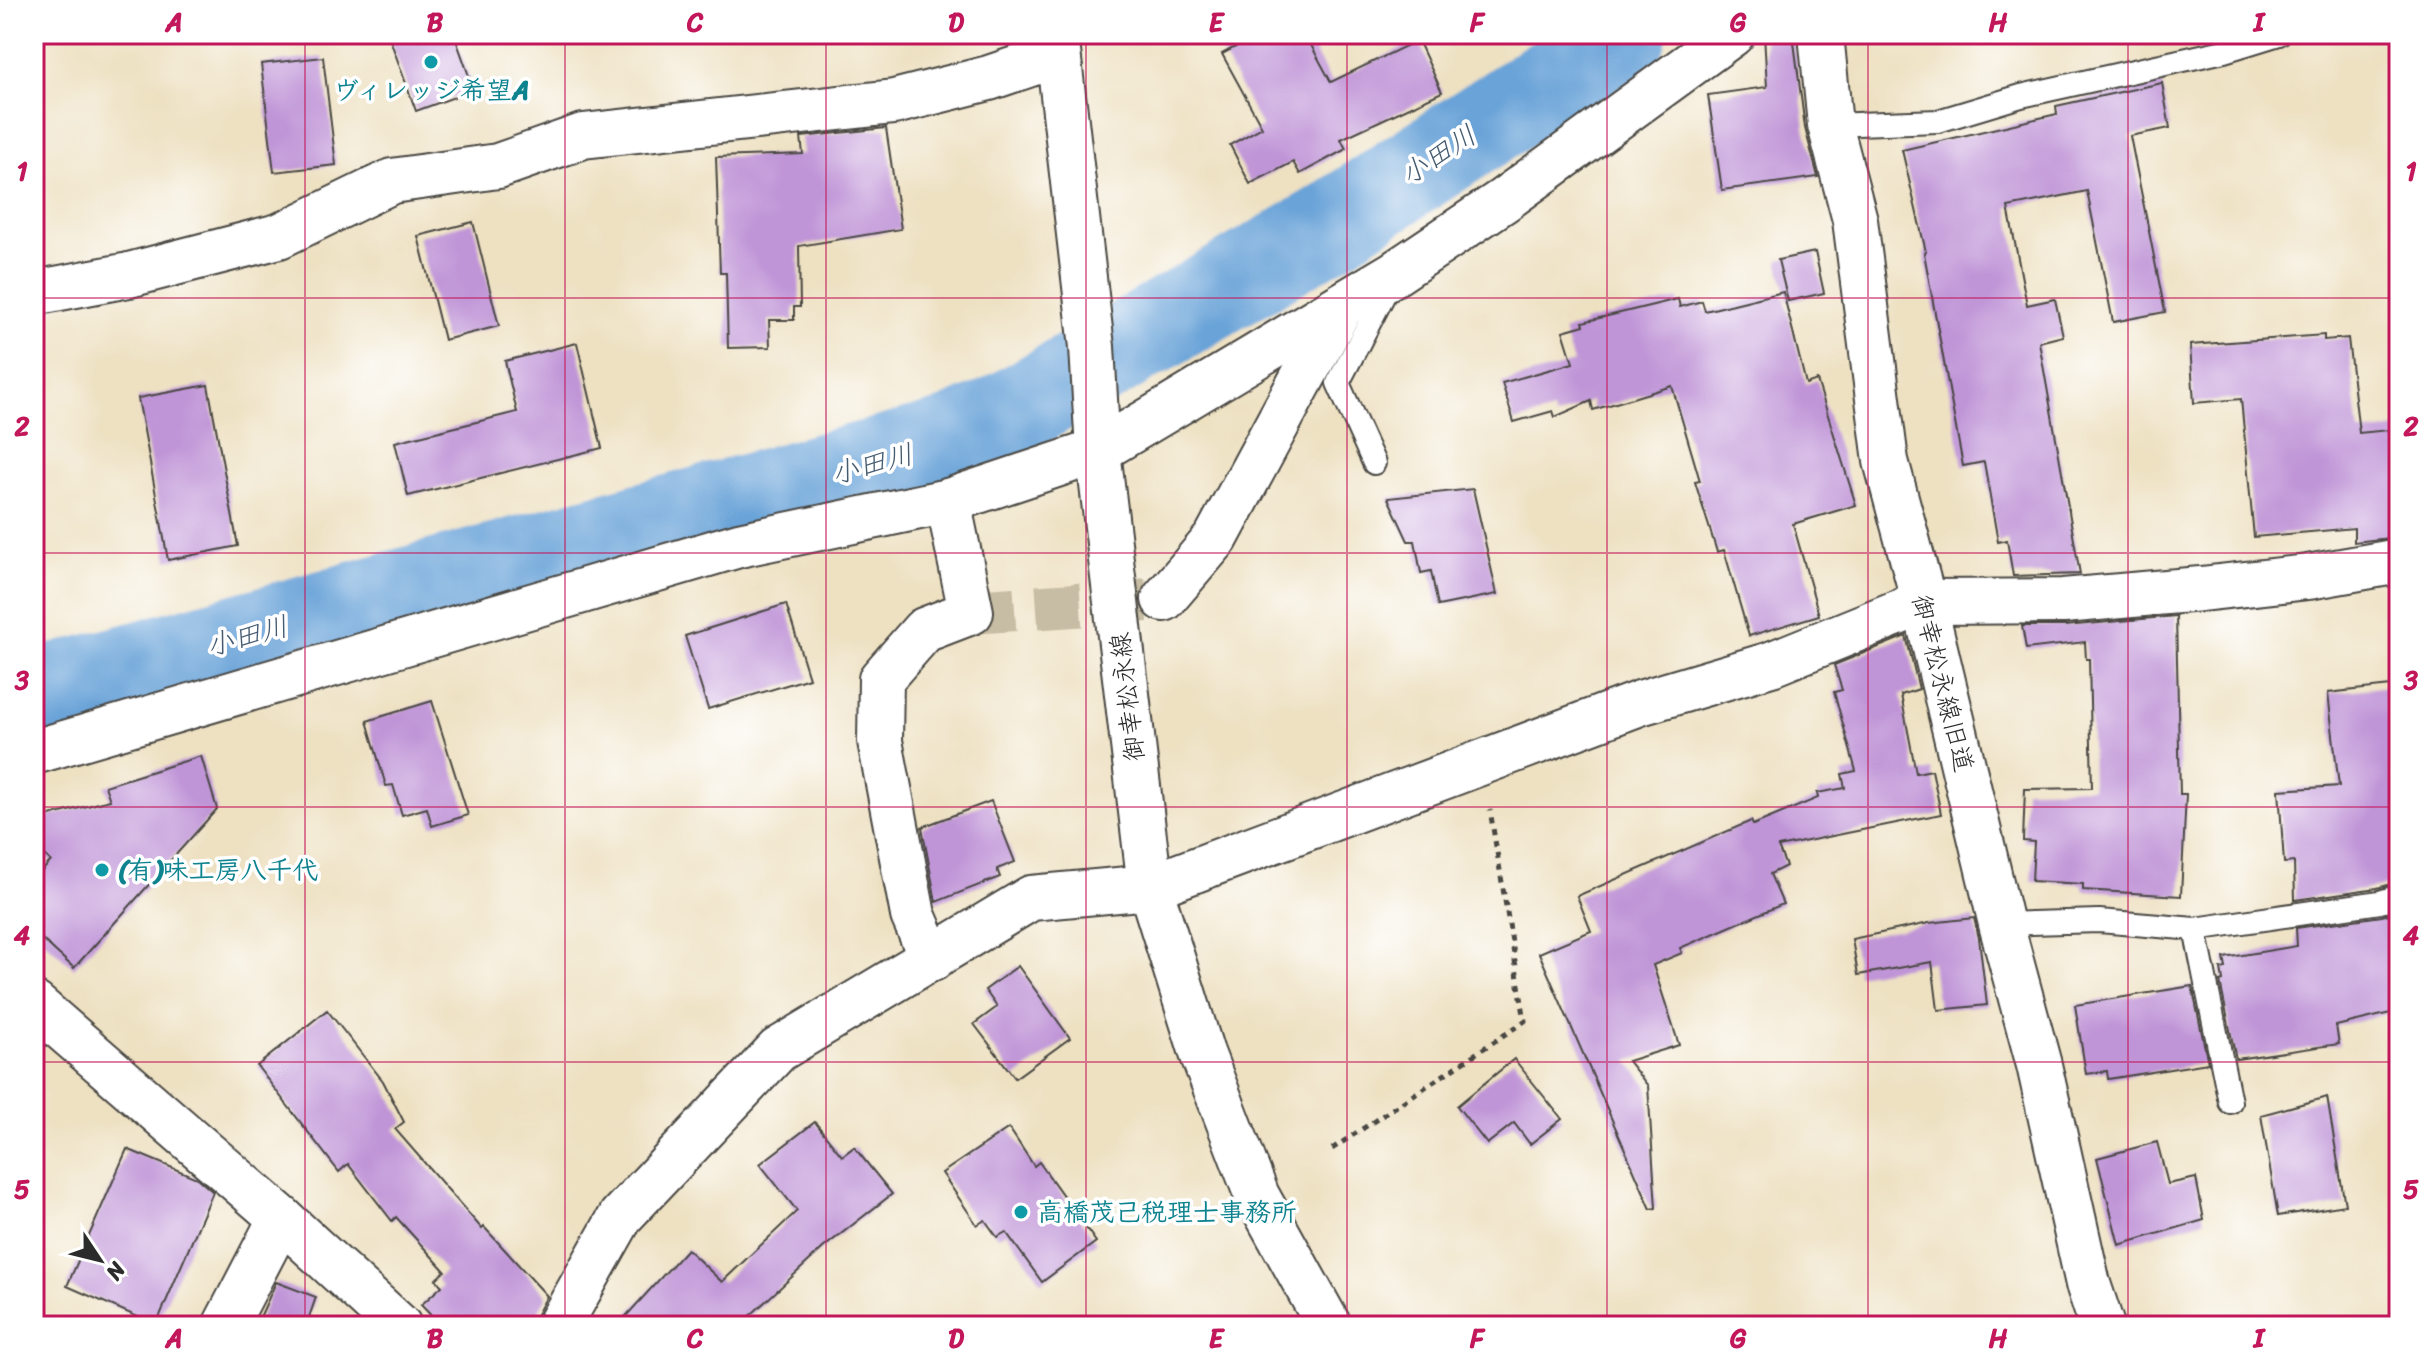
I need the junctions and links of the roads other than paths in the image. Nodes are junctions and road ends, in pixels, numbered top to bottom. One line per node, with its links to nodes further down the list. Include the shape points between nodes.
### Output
1 (1732, 34): 6 (street)
2 (1821, 34): 5 (street, 御幸松永線旧道)
3 (2279, 34): 5 (lane, via 1938,121)
4 (1056, 44): 7 (street, via 989,78 894,102 583,136 498,166 392,181 279,236); 9 (street, 御幸松永線, via 1092,347)
5 (1830, 125): 14 (street, 御幸松永線旧道, via 1855,220 1886,461)
6 (1395, 273): 8 (street); 10 (lane, via 1338,383)
7 (34, 293)
8 (1342, 303): 9 (street, via 1180,404); 13 (street, via 1216,538)
9 (1097, 435): 11 (street); 16 (street, 御幸松永線)
10 (1374, 463)
11 (948, 501): 15 (street, via 739,545); 20 (street, via 971,612 924,630 881,679 880,741 913,915)
12 (2399, 561): 14 (street, via 2308,577 2124,596)
13 (1164, 599)
14 (1924, 602): 16 (street, via 1771,664 1640,703); 18 (street, 御幸松永線旧道)
15 (34, 752)
16 (1150, 887): 20 (street, via 1031,898); 27 (street, 御幸松永線, via 1202,1053 1257,1196)
17 (2399, 896): 19 (lane)
18 (2001, 924): 19 (lane, via 2099,921); 28 (street, 御幸松永線旧道)
19 (2195, 929): 22 (lane)
20 (932, 959): 26 (street, via 778,1050 621,1216)
21 (34, 1004): 23 (street)
22 (2230, 1102)
23 (281, 1218): 24 (street); 25 (street)
24 (225, 1326)
25 (399, 1326)
26 (559, 1326)
27 (1329, 1326)
28 (2102, 1326)

